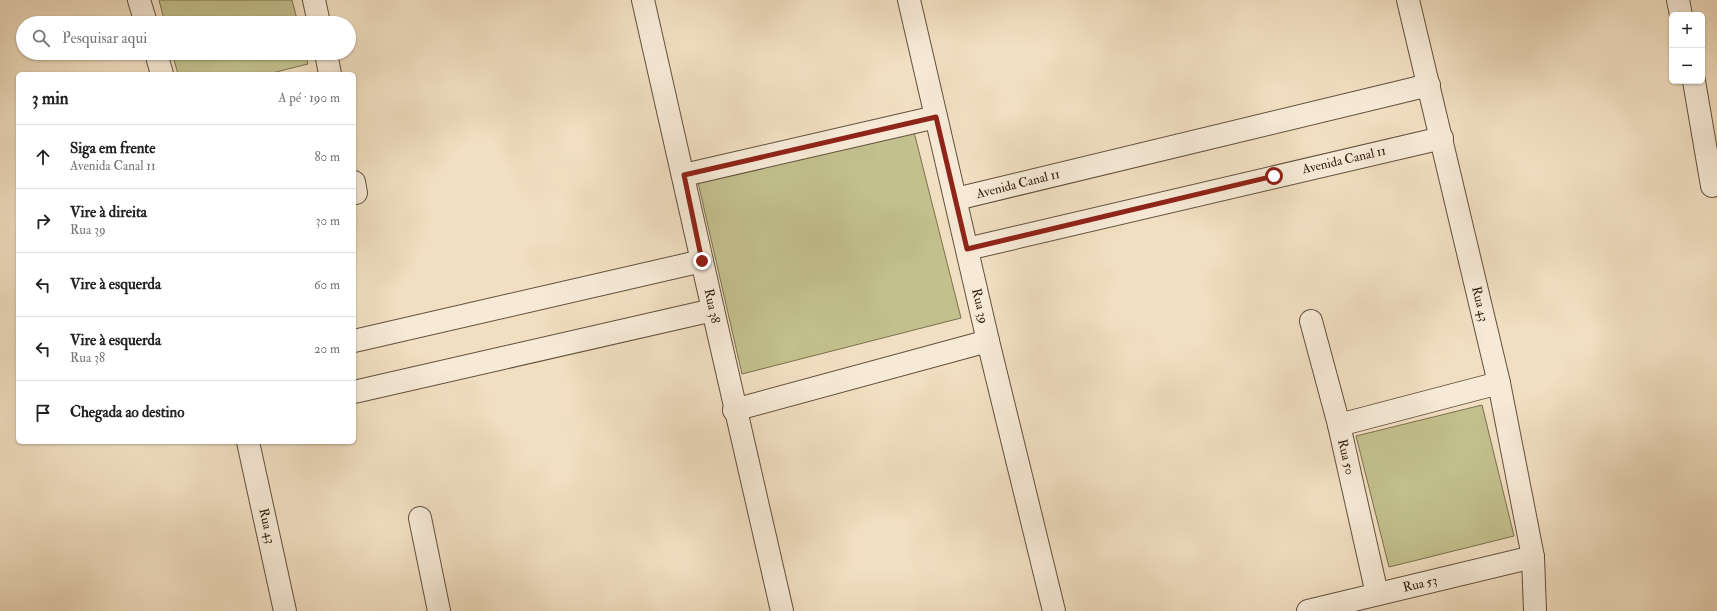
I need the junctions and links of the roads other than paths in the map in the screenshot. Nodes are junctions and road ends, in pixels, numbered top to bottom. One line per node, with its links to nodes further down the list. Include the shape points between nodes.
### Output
1 (139, 0): 8 (street)
2 (314, 0): 9 (street)
3 (643, 0): 18 (street, Rua 38)
4 (909, 0): 16 (street, Rua 39)
5 (1408, 0): 15 (street, Rua 43)
6 (1678, 0): 7 (street)
7 (1680, 12)
8 (144, 16)
9 (317, 16)
10 (158, 60): 12 (street)
11 (327, 60): 13 (street)
12 (161, 72)
13 (330, 72)
14 (1695, 84): 19 (street)
15 (1429, 85): 17 (street, Rua 43); 20 (street, Avenida Canal 11)
16 (936, 117): 18 (street); 20 (street, Rua 39)
17 (1442, 138): 21 (street, Avenida Canal 11); 27 (street, Rua 43)
18 (684, 175): 22 (street, Rua 38)
19 (1712, 186)
20 (956, 199): 21 (street, Rua 39)
21 (967, 249): 26 (street, Rua 39)
22 (702, 261): 23 (street, Rua 38); 25 (street)
23 (713, 310): 28 (street); 29 (street, Rua 38)
24 (1311, 321): 30 (street, Rua 50)
25 (356, 341)
26 (988, 342): 29 (street); 38 (street, Rua 39)
27 (1498, 383): 30 (street); 33 (street, Rua 43)
28 (356, 392)
29 (734, 410): 37 (street, Rua 38)
30 (1339, 425): 34 (street, Rua 50)
31 (248, 444): 35 (street, Rua 43)
32 (420, 518): 36 (street)
33 (1533, 557): 34 (street, Rua 53); 40 (street, Rua 43)
34 (1377, 594): 39 (street, Rua 53)
35 (285, 611)
36 (439, 611)
37 (782, 611)
38 (1054, 611)
39 (1308, 611)
40 (1535, 611)

